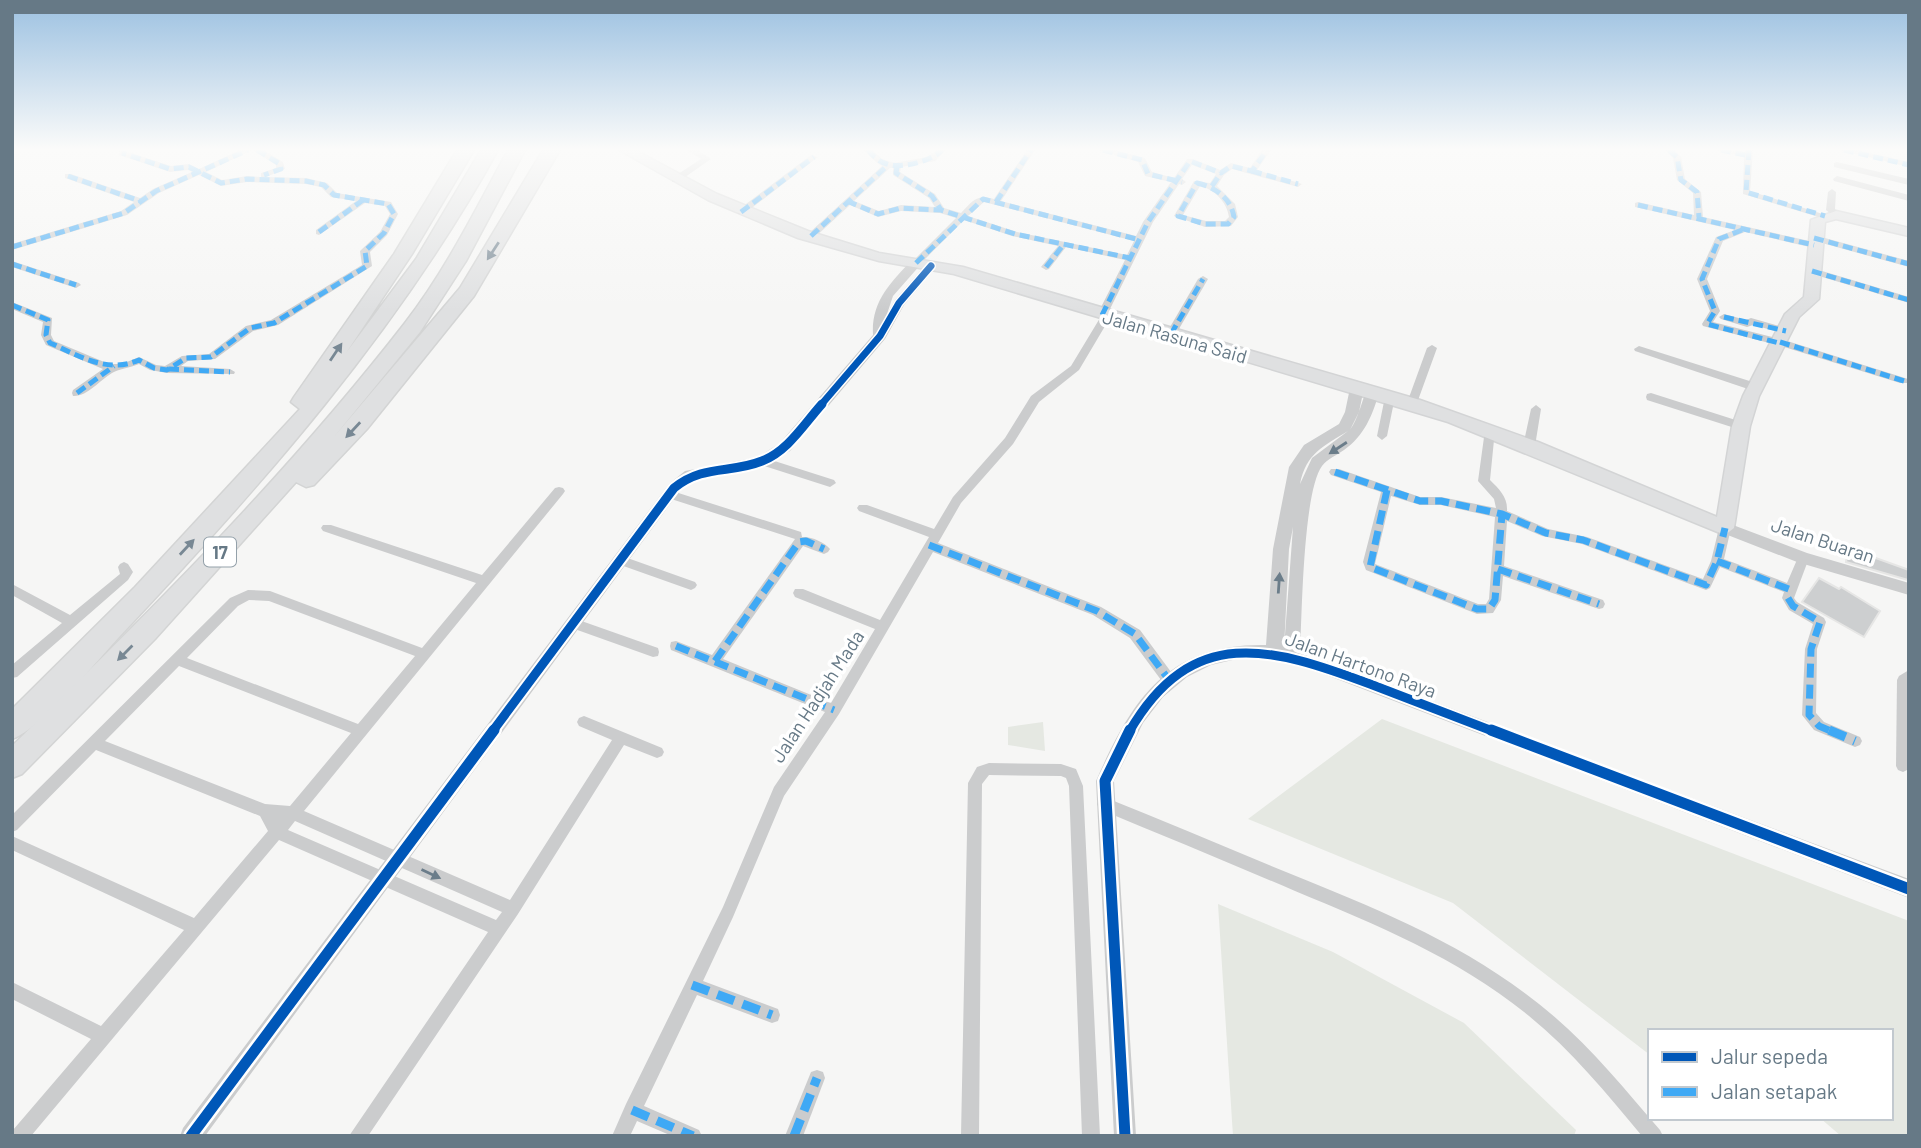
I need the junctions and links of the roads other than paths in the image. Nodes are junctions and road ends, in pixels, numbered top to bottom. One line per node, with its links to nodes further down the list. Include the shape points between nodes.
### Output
1 (137, 204): 35 (street, via 124,214)
2 (358, 204): 29 (street)
3 (385, 204): 24 (street)
4 (434, 204): 73 (highway, one-way to 4)
5 (461, 204): 73 (highway, 17, via 383,324)
6 (488, 204): 99 (highway, 17, via 413,327 279,487)
7 (521, 204): 99 (highway, one-way to 99, via 467,292 359,424 226,562)
8 (724, 204): 23 (main road, Jalan Rasuna Said)
9 (752, 204): 23 (street)
10 (845, 204): 31 (street)
11 (855, 204): 22 (street, via 881,214 901,208)
12 (937, 204): 22 (street)
13 (976, 204): 27 (street)
14 (1002, 204): 32 (street)
15 (1161, 204): 32 (street, Jalan Hadjah Mada)
16 (1185, 204): 17 (street, via 1178,216 1228,224 1234,217)
17 (1230, 204)
18 (1698, 204): 26 (street)
19 (1787, 204): 25 (street)
20 (1831, 204): 25 (street)
21 (1637, 205): 26 (street)
22 (941, 210): 27 (street)
23 (741, 212): 31 (main road, Jalan Rasuna Said)
24 (394, 214): 56 (street, via 384,233 365,251 367,265 274,323 250,328 211,357 186,358)
25 (1831, 216): 30 (main road); 33 (main road, via 1818,220)
26 (1699, 217): 28 (street)
27 (963, 218): 34 (street); 39 (street)
28 (1742, 230): 33 (street); 52 (street, via 1719,239 1702,279 1715,311 1707,324)
29 (319, 232)
30 (1909, 232)
31 (811, 236): 39 (main road, Jalan Rasuna Said, via 863,253)
32 (1140, 240): 36 (street, Jalan Hadjah Mada)
33 (1814, 242): 38 (street); 41 (main road)
34 (1065, 244): 36 (street); 40 (street)
35 (14, 245)
36 (1130, 258): 48 (street, Jalan Hadjah Mada)
37 (12, 264): 43 (street)
38 (1909, 264)
39 (924, 265): 44 (street); 45 (street); 48 (main road, Jalan Rasuna Said, via 960,271)
40 (1046, 267)
41 (1812, 271): 46 (street); 52 (main road, via 1811,299 1793,314)
42 (1203, 279): 50 (street)
43 (76, 285)
44 (893, 288): 45 (street); 51 (street, via 878,315)
45 (908, 292): 51 (street)
46 (1909, 300)
47 (12, 306): 55 (street, via 48,320 50,343)
48 (1104, 315): 50 (main road, Jalan Rasuna Said); 82 (street, Jalan Hadjah Mada, via 1075,368 1035,399 1009,441 957,500)
49 (1724, 317): 52 (street)
50 (1171, 334): 60 (main road, Jalan Rasuna Said)
51 (880, 336): 70 (street, via 785,447)
52 (1781, 338): 58 (street); 59 (main road)
53 (1432, 348): 64 (street)
54 (1639, 349): 59 (street)
55 (114, 366): 56 (street, via 139,360); 61 (street)
56 (169, 369): 57 (street)
57 (230, 372)
58 (1904, 382)
59 (1755, 387): 66 (main road)
60 (1365, 390): 62 (main road, Jalan Rasuna Said); 102 (street, via 1366,416 1358,433 1321,457 1311,471)
61 (77, 393)
62 (1390, 397): 64 (main road, Jalan Rasuna Said); 68 (street)
63 (1651, 397): 66 (street)
64 (1412, 403): 67 (main road, Jalan Rasuna Said)
65 (1536, 409): 69 (street)
66 (1741, 426): 80 (main road)
67 (1490, 430): 69 (main road, Jalan Rasuna Said); 78 (street, via 1485,481 1499,497)
68 (1382, 436)
69 (1529, 446): 80 (main road, Jalan Rasuna Said)
70 (762, 461): 72 (street); 76 (street, via 697,472)
71 (1335, 472): 74 (street)
72 (830, 483)
73 (242, 489): 111 (highway, 17, one-way to 73)
74 (1387, 490): 78 (street, via 1425,502); 88 (street, via 1370,567 1485,610 1495,600)
75 (559, 491): 89 (street)
76 (669, 494): 81 (street); 85 (street)
77 (863, 508): 82 (street)
78 (1502, 514): 86 (street, via 1706,585); 88 (street)
79 (327, 528): 89 (street)
80 (1725, 528): 84 (street, Jalan Buaran); 86 (street)
81 (797, 535)
82 (932, 539): 98 (street, Jalan Hadjah Mada); 108 (street, via 1097,611 1144,643)
83 (824, 549): 105 (street, via 799,542)
84 (1803, 558): 92 (street, Jalan Buaran); 93 (street)
85 (619, 560): 90 (street); 97 (street)
86 (1717, 561): 93 (street)
87 (124, 567): 96 (street, via 124,577)
88 (1498, 569): 95 (street)
89 (484, 581): 103 (street)
90 (691, 585)
91 (12, 589): 96 (street)
92 (1909, 589)
93 (1791, 590): 114 (street, via 1789,602 1821,622 1811,649 1809,715 1819,726)
94 (799, 593): 98 (street)
95 (1599, 604)
96 (71, 622): 106 (street)
97 (573, 623): 101 (street); 125 (street)
98 (884, 627): 109 (street, Jalan Hadjah Mada)
99 (146, 632): 117 (highway, 17, one-way to 117)
100 (676, 646): 105 (street)
101 (653, 652)
102 (1283, 653): 108 (street, Jalan Hartono Raya, via 1253,648 1212,656); 127 (street, Jalan Hartono Raya)
103 (424, 654): 104 (street, via 256,594 234,603); 112 (street)
104 (178, 660): 112 (street); 115 (street)
105 (715, 661): 109 (street)
106 (12, 673)
107 (1909, 676): 118 (street, via 1904,680 1902,706)
108 (1169, 680): 119 (street, Jalan Hartono Raya, via 1115,755 1105,781)
109 (834, 710): 131 (street, Jalan Hadjah Mada, via 779,792)
110 (584, 722): 113 (street)
111 (12, 727)
112 (361, 731): 121 (street)
113 (620, 739): 116 (street); 128 (street)
114 (1856, 741)
115 (95, 743): 120 (street); 122 (street)
116 (657, 752)
117 (12, 765)
118 (1903, 766)
119 (1104, 804): 145 (street, Jalan Hartono Raya); 146 (street, via 1443,948 1551,1024)
120 (265, 811): 121 (street); 123 (street)
121 (293, 813): 123 (street); 125 (street)
122 (12, 825)
123 (277, 832): 126 (street); 129 (street)
124 (12, 843): 129 (street)
125 (397, 858): 126 (street); 128 (street, one-way to 128)
126 (383, 877): 130 (street); 138 (street)
127 (1909, 889)
128 (513, 909): 130 (street)
129 (195, 927): 134 (street)
130 (499, 929): 139 (street)
131 (692, 985): 133 (street); 136 (street, Jalan Hadjah Mada)
132 (12, 990): 134 (street)
133 (772, 1015)
134 (103, 1036): 137 (street)
135 (817, 1078): 142 (street)
136 (632, 1110): 140 (street, Jalan Hadjah Mada); 141 (street)
137 (19, 1136)
138 (191, 1136)
139 (358, 1136)
140 (621, 1136)
141 (693, 1136)
142 (794, 1136)
143 (970, 1136): 144 (street, via 975,783 982,771 1061,769 1071,774 1076,786)
144 (1091, 1136)
145 (1125, 1136)
146 (1654, 1136)

